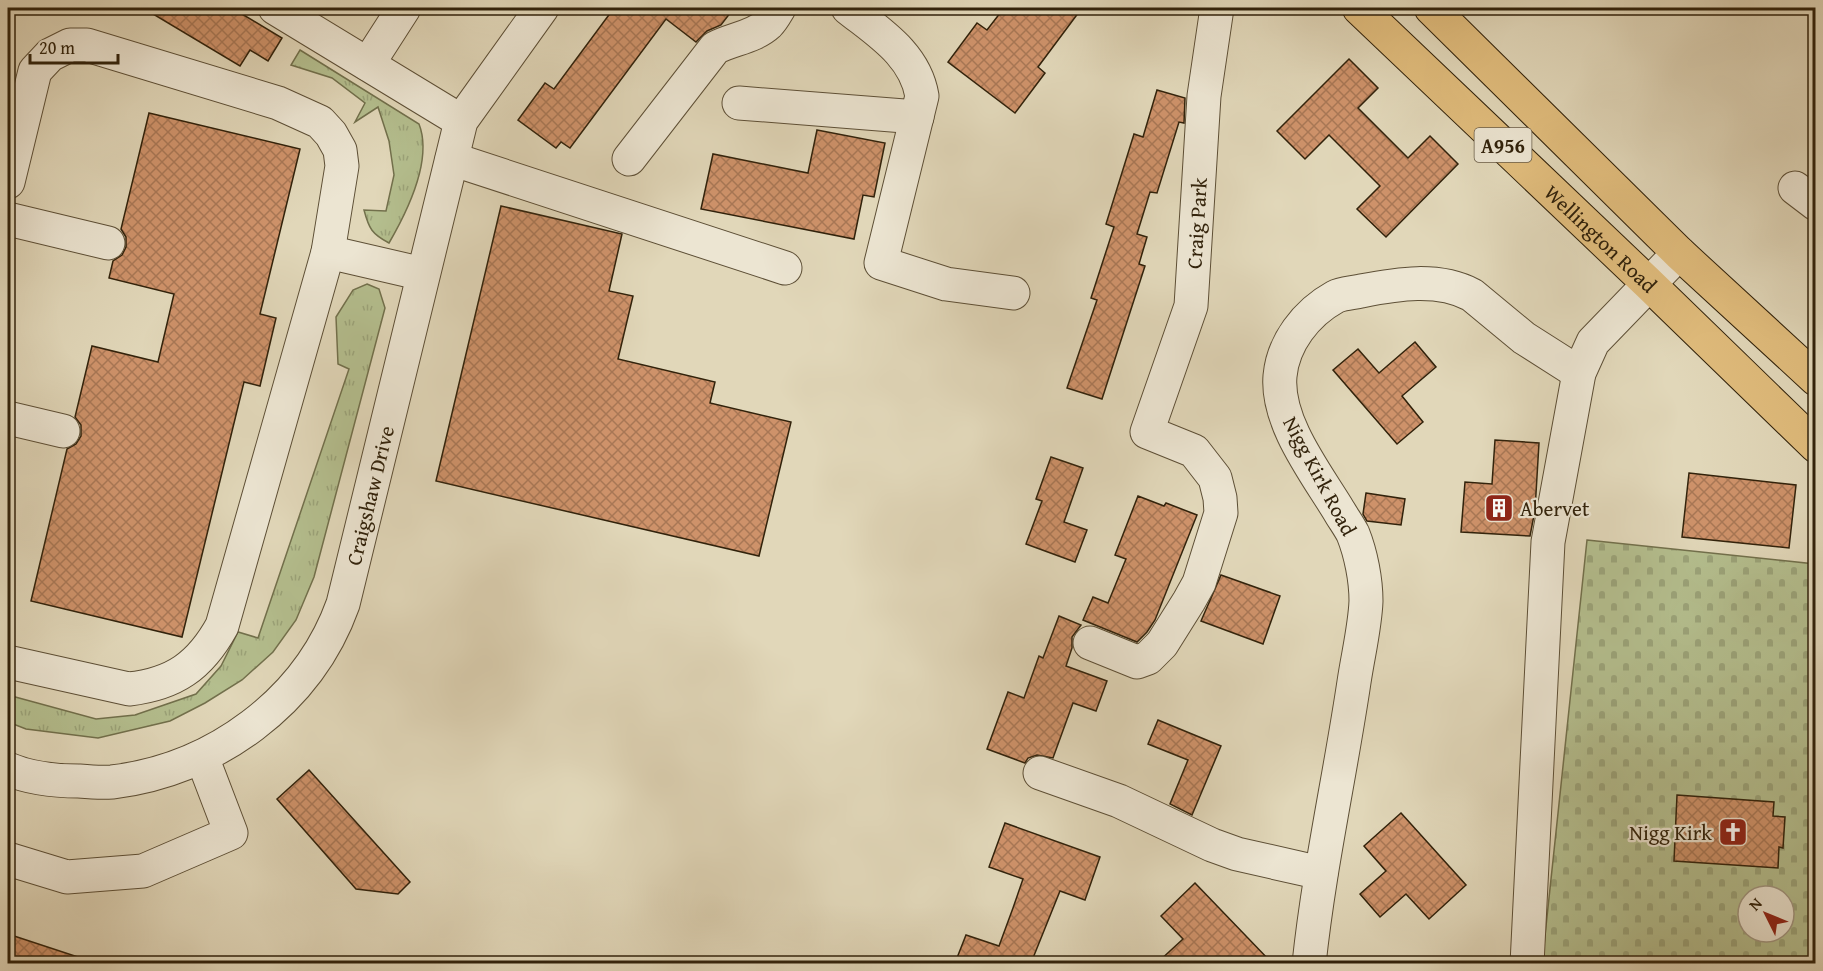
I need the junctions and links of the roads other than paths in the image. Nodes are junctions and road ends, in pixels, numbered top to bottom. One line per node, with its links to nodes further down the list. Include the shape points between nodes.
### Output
1 (275, 8): 9 (street)
2 (404, 8): 9 (street)
3 (542, 8): 12 (street, Craigshaw Drive)
4 (780, 8): 14 (street, via 768,24 715,48)
5 (848, 8): 11 (street, via 897,47 912,66 920,80 922,96)
6 (1217, 8): 29 (street, Craig Park, via 1204,96 1191,306 1146,432 1194,451 1215,478 1221,513 1199,583 1162,644 1148,658 1137,662)
7 (1359, 8): 22 (main road, Wellington Road / A956)
8 (1431, 8): 19 (main road, Wellington Road / A956)
9 (368, 64): 12 (street)
10 (739, 103): 11 (street)
11 (917, 117): 23 (street, via 881,263 946,284)
12 (461, 121): 13 (street, Craigshaw Drive)
13 (452, 159): 20 (street); 21 (street, Craigshaw Drive)
14 (629, 159)
15 (8, 182): 18 (street, via 35,71 50,55 70,45 87,45 278,104 320,122 340,150 342,166)
16 (8, 219): 17 (street)
17 (108, 243)
18 (328, 252): 21 (street); 30 (street, via 222,626 209,648 178,675 144,688 129,689)
19 (1679, 253): 22 (street); 25 (main road, Wellington Road / A956)
20 (785, 268)
21 (423, 274): 31 (street, Craigshaw Drive, via 335,626 324,647 278,704 229,742)
22 (1648, 283): 24 (street, via 1593,342); 28 (main road, Wellington Road / A956)
23 (1013, 293)
24 (1578, 373): 35 (street, Nigg Kirk Road, via 1524,338 1472,296 1462,290 1430,284 1399,284 1336,296 1315,311 1294,335 1280,376 1281,403 1292,432 1353,534 1366,600); 37 (street, via 1548,542)
25 (1815, 379)
26 (8, 418): 27 (street)
27 (63, 431)
28 (1815, 446)
29 (1090, 643)
30 (8, 662)
31 (202, 757): 32 (street, Craigshaw Drive, via 111,782 59,781); 34 (street, via 231,832 143,871 67,877)
32 (8, 769)
33 (1040, 772): 35 (street, via 1119,801 1237,855)
34 (8, 859)
35 (1321, 873): 36 (street, Nigg Kirk Road)
36 (1309, 963)
37 (1527, 963)

